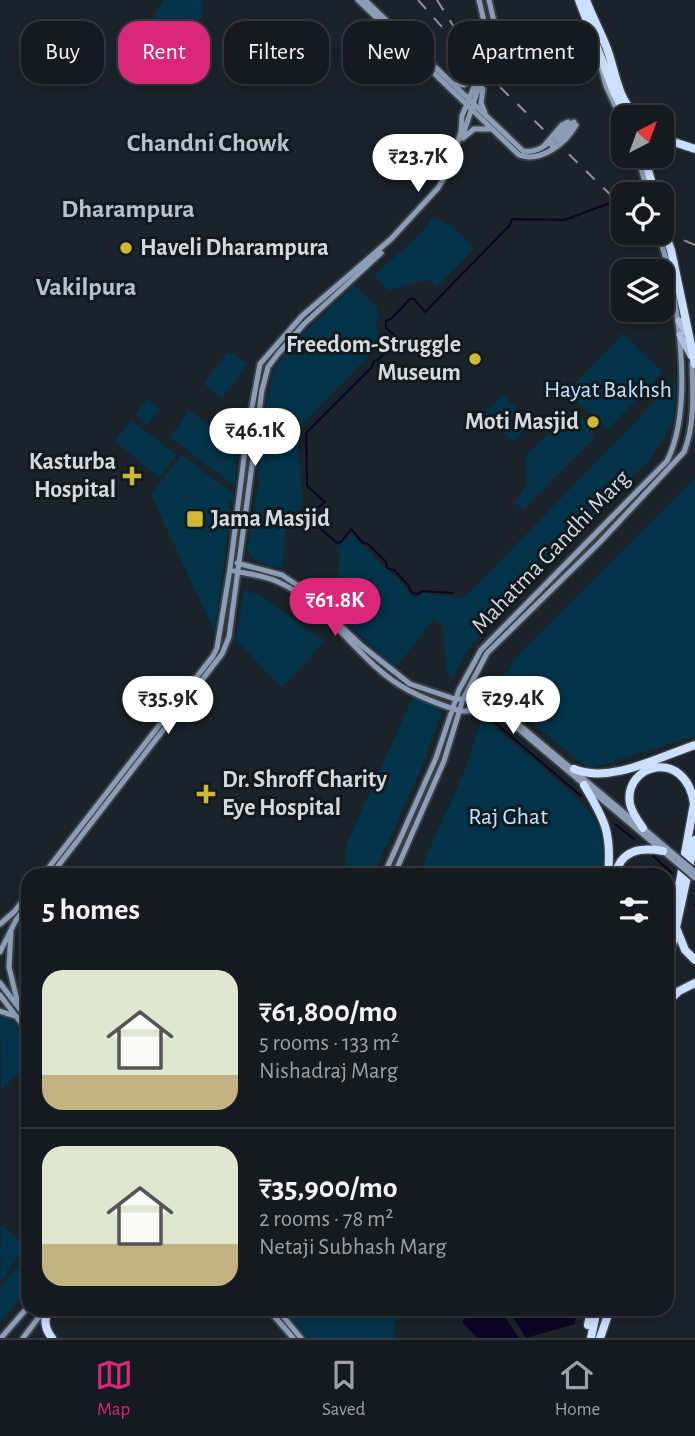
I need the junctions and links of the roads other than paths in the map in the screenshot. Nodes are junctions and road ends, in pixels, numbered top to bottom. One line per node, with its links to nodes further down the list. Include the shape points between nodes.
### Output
1 (358, 0): 20 (main road)
2 (365, 0): 13 (main road)
3 (579, 0): 11 (highway)
4 (586, 0): 25 (highway)
5 (489, 1): 6 (main road); 7 (main road)
6 (480, 2): 8 (main road)
7 (492, 14): 8 (main road); 10 (main road)
8 (483, 16): 9 (main road)
9 (484, 21)
10 (494, 21)
11 (587, 21)
12 (598, 51): 23 (main road); 24 (highway)
13 (448, 81)
14 (451, 84): 22 (main road)
15 (474, 84): 21 (main road)
16 (476, 84): 21 (main road)
17 (477, 84): 21 (main road)
18 (482, 84): 21 (main road)
19 (484, 84): 27 (main road, via 481,103)
20 (451, 90): 22 (main road); 29 (main road, via 460,107)
21 (474, 90): 22 (main road); 26 (main road)
22 (467, 102): 26 (main road); 29 (main road)
23 (615, 105)
24 (622, 105)
25 (624, 105)
26 (472, 107): 27 (main road); 28 (main road); 29 (main road)
27 (488, 119): 28 (main road, via 523,151 530,152 544,146 562,125 575,123 572,132 550,152 531,158 519,155)
28 (492, 129): 29 (main road, via 474,129)
29 (462, 136): 36 (main road, via 447,177 424,208 304,324 268,367); 37 (main road, via 447,173 422,207 302,316 260,363)
30 (674, 142): 31 (highway)
31 (695, 149)
32 (662, 246): 33 (main road); 34 (highway, via 671,250)
33 (680, 321): 34 (main road)
34 (685, 336): 35 (highway); 40 (main road, Mahatma Gandhi Marg, via 680,434 667,461 487,643)
35 (694, 362): 42 (main road, Mahatma Gandhi Marg, via 686,449 487,653)
36 (239, 564): 37 (main road); 38 (main road); 41 (main road, via 282,575 410,684)
37 (230, 566): 38 (main road); 57 (main road, via 213,656)
38 (237, 572): 43 (main road, via 276,581 296,593 387,677); 58 (main road, via 229,637 222,654)
39 (462, 669): 40 (main road)
40 (468, 673): 41 (main road, Mahatma Gandhi Marg, via 459,690)
41 (450, 695): 42 (main road); 44 (main road, Mahatma Gandhi Marg)
42 (463, 699): 46 (main road, Mahatma Gandhi Marg); 50 (main road, via 492,702)
43 (438, 702): 44 (main road); 47 (main road)
44 (452, 708): 46 (main road); 47 (main road, Mahatma Gandhi Marg)
45 (474, 709): 46 (main road); 48 (main road); 51 (main road, via 486,708 503,716)
46 (460, 710): 48 (main road, Mahatma Gandhi Marg)
47 (448, 721): 59 (main road, Mahatma Gandhi Marg)
48 (455, 725): 60 (main road, Mahatma Gandhi Marg)
49 (695, 745): 50 (highway, via 597,775)
50 (573, 769): 51 (main road)
51 (585, 783): 53 (main road); 55 (main road); 61 (highway, via 606,825)
52 (694, 802): 53 (highway, via 691,788 676,771 650,769 631,789 630,802); 65 (highway)
53 (643, 828): 63 (main road, bridge)
54 (695, 840): 56 (highway)
55 (663, 851): 62 (highway, via 633,851); 64 (main road, bridge)
56 (694, 852): 71 (highway)
57 (48, 868)
58 (56, 868)
59 (387, 868)
60 (397, 868)
61 (608, 868)
62 (618, 868)
63 (695, 872)
64 (695, 878)
65 (678, 888): 66 (highway); 68 (highway)
66 (674, 893)
67 (21, 903): 70 (main road)
68 (674, 906)
69 (21, 915): 72 (main road)
70 (0, 924)
71 (677, 929): 73 (highway); 75 (highway, via 685,950)
72 (10, 932): 74 (main road); 80 (main road, via 9,967)
73 (674, 941)
74 (0, 952)
75 (695, 960)
76 (0, 983): 80 (main road)
77 (695, 983): 78 (highway)
78 (674, 994)
79 (0, 995): 83 (main road)
80 (18, 1004): 81 (main road)
81 (21, 1009)
82 (0, 1012): 83 (main road)
83 (18, 1017): 84 (main road)
84 (21, 1022)
85 (21, 1315): 94 (main road)
86 (41, 1316): 95 (main road)
87 (46, 1316): 96 (highway)
88 (274, 1316): 97 (main road)
89 (283, 1316): 98 (main road)
90 (590, 1316): 99 (highway)
91 (596, 1316): 100 (highway)
92 (605, 1316): 93 (highway)
93 (602, 1334)
94 (1, 1338)
95 (23, 1338)
96 (52, 1338)
97 (293, 1338)
98 (301, 1338)
99 (586, 1338)
100 (591, 1338)

